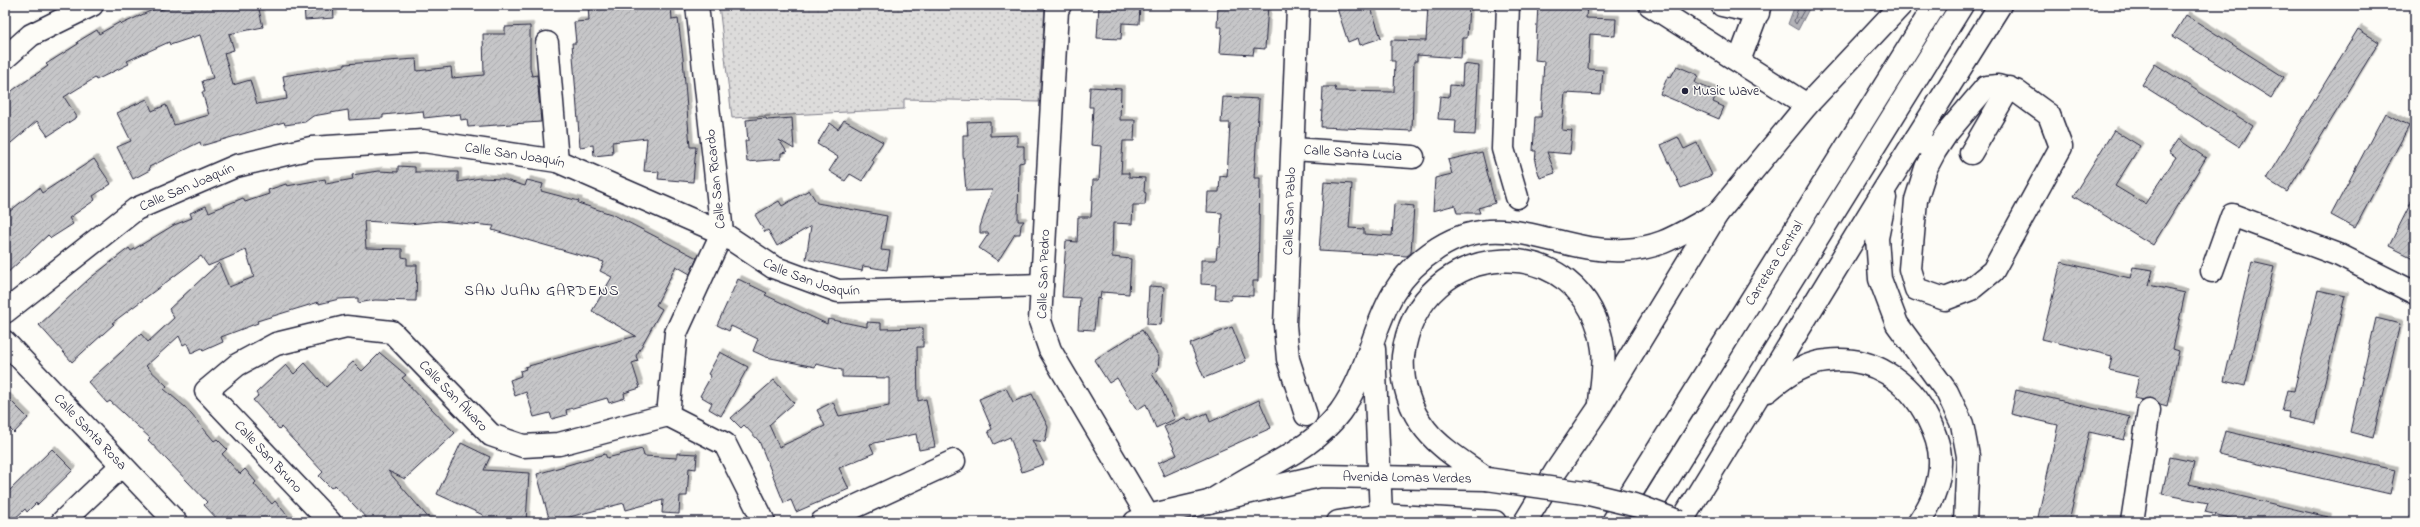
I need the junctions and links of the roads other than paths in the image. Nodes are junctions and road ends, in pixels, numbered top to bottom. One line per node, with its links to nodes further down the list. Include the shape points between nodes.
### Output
1 (92, 5): 14 (main road, via 31,35)
2 (697, 5): 27 (main road, Calle San Ricardo)
3 (1060, 5): 29 (main road, Calle San Pedro, via 1056,18)
4 (1296, 5): 19 (main road, Calle San Pablo, via 1298,8)
5 (1508, 5): 25 (main road, via 1503,149)
6 (1650, 5): 15 (main road)
7 (1722, 5): 12 (main road)
8 (1901, 5): 17 (main road)
9 (1935, 5): 56 (main road, Carretera Central)
10 (1962, 5): 57 (main road, Carretera Central)
11 (2000, 5): 18 (main road)
12 (1759, 9): 15 (main road)
13 (547, 43): 23 (main road)
14 (5, 58)
15 (1739, 61): 17 (main road)
16 (2009, 88): 20 (main road, via 1986,87); 20 (main road, via 2049,115 2061,147 1993,271 1971,289 1945,299 1916,289 1910,269 1916,200 1926,168); 21 (main road)
17 (1807, 105): 26 (main road)
18 (1916, 139): 20 (main road); 24 (main road)
19 (1293, 149): 22 (main road, Calle Santa Lucia); 39 (main road, Calle San Pablo, via 1285,325 1288,359)
20 (1935, 151)
21 (1970, 153)
22 (1413, 157)
23 (557, 161): 27 (main road, Calle San Joaquín); 31 (main road, Calle San Joaquín, via 423,141 311,148 236,166 136,209)
24 (1886, 185): 35 (main road); 42 (main road, via 1878,238 1878,266 1883,290 1897,324 1947,392 1954,406 1966,440)
25 (1517, 197)
26 (1717, 214): 32 (main road, via 1670,241 1623,250 1569,244 1514,230 1468,234 1438,247 1409,271 1388,300); 36 (main road)
27 (722, 233): 29 (main road, Calle San Joaquín, via 773,267 838,291); 38 (main road, Calle San Ricardo, via 676,333)
28 (2212, 271): 30 (main road, via 2232,215 2339,255)
29 (1042, 285): 47 (main road, Calle San Pedro, via 1040,321 1050,350)
30 (2415, 293)
31 (5, 312)
32 (1372, 338): 43 (main road, via 1375,350); 45 (main road, via 1363,368 1348,400 1315,439 1284,460)
33 (5, 342): 41 (main road, Calle Santa Rosa)
34 (206, 391): 38 (main road, Calle San Álvaro, via 237,365 276,344 346,327 392,332 492,435 523,446 559,444); 50 (main road, Calle San Bruno)
35 (1758, 399): 58 (main road); 59 (main road, via 1789,374 1825,361 1841,360 1864,364 1891,374 1914,394 1922,406 1938,444 1940,458 1935,494)
36 (1600, 408): 44 (main road, via 1604,360 1602,340 1590,309 1566,281 1542,267 1503,260 1471,266 1449,277 1414,316 1405,343 1405,384 1413,409 1425,429); 55 (main road, via 1556,471)
37 (2149, 410): 62 (main road)
38 (668, 415): 51 (main road, via 724,444)
39 (1306, 415)
40 (954, 461): 52 (main road)
41 (122, 466): 48 (main road); 49 (main road, Calle Santa Rosa)
42 (1969, 474): 60 (main road); 61 (main road)
43 (1378, 476): 44 (main road, Avenida Lomas Verdes); 45 (main road, Avenida Lomas Verdes, via 1320,476); 46 (main road)
44 (1487, 479): 58 (main road, Avenida Lomas Verdes, bridge, via 1585,493 1638,506)
45 (1209, 502): 47 (main road, Avenida Lomas Verdes)
46 (1381, 515): 53 (main road); 54 (main road)
47 (1141, 519)
48 (62, 522)
49 (176, 522)
50 (330, 522)
51 (764, 522)
52 (822, 522)
53 (1338, 522)
54 (1495, 522)
55 (1525, 522)
56 (1613, 522)
57 (1641, 522)
58 (1681, 522)
59 (1919, 522)
60 (1949, 522)
61 (1965, 522)
62 (2132, 522)

